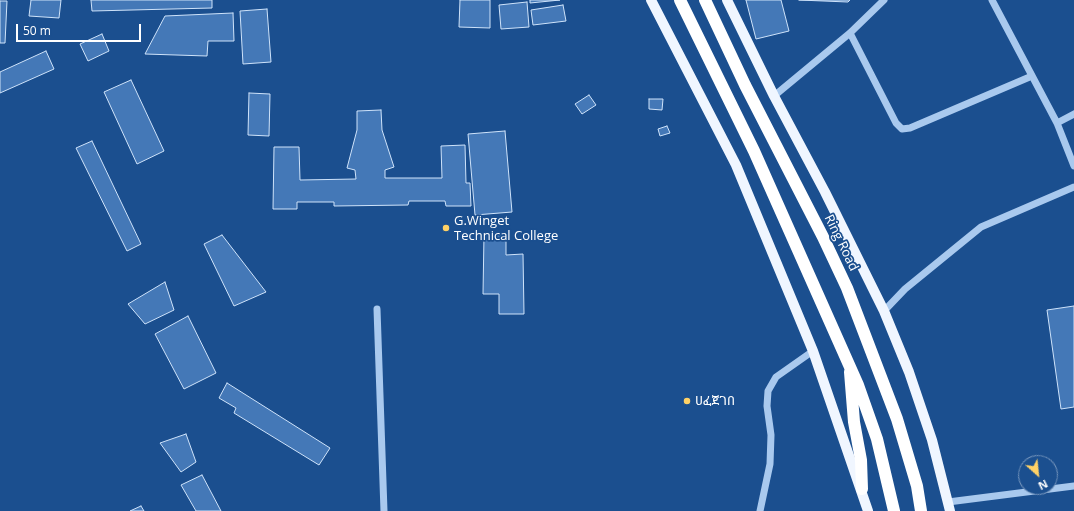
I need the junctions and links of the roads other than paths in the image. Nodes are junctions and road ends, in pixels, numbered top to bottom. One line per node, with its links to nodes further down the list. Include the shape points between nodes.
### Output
1 (651, 0): 16 (main road, via 736,165)
2 (680, 0): 17 (highway, via 754,151)
3 (704, 0): 25 (highway, Ring Road, via 824,237 847,288 897,419 917,486)
4 (727, 0): 9 (main road)
5 (884, 0): 7 (street)
6 (992, 0): 8 (street)
7 (850, 33): 8 (street, via 896,123 902,129 910,128); 9 (street)
8 (1032, 76): 11 (street)
9 (774, 96): 15 (main road)
10 (1074, 114): 11 (street)
11 (1057, 123): 12 (street)
12 (1074, 166)
13 (1074, 187): 15 (street, via 981,227 904,290)
14 (377, 309): 21 (street)
15 (884, 311): 20 (main road, via 909,372 932,440)
16 (813, 351): 19 (main road); 22 (street, via 776,377 768,391 770,464)
17 (850, 367): 19 (highway, via 851,400 861,460); 24 (highway, via 877,439)
18 (1074, 486): 20 (street)
19 (862, 489): 23 (main road)
20 (949, 507)
21 (384, 511)
22 (760, 511)
23 (868, 511)
24 (894, 511)
25 (921, 511)

